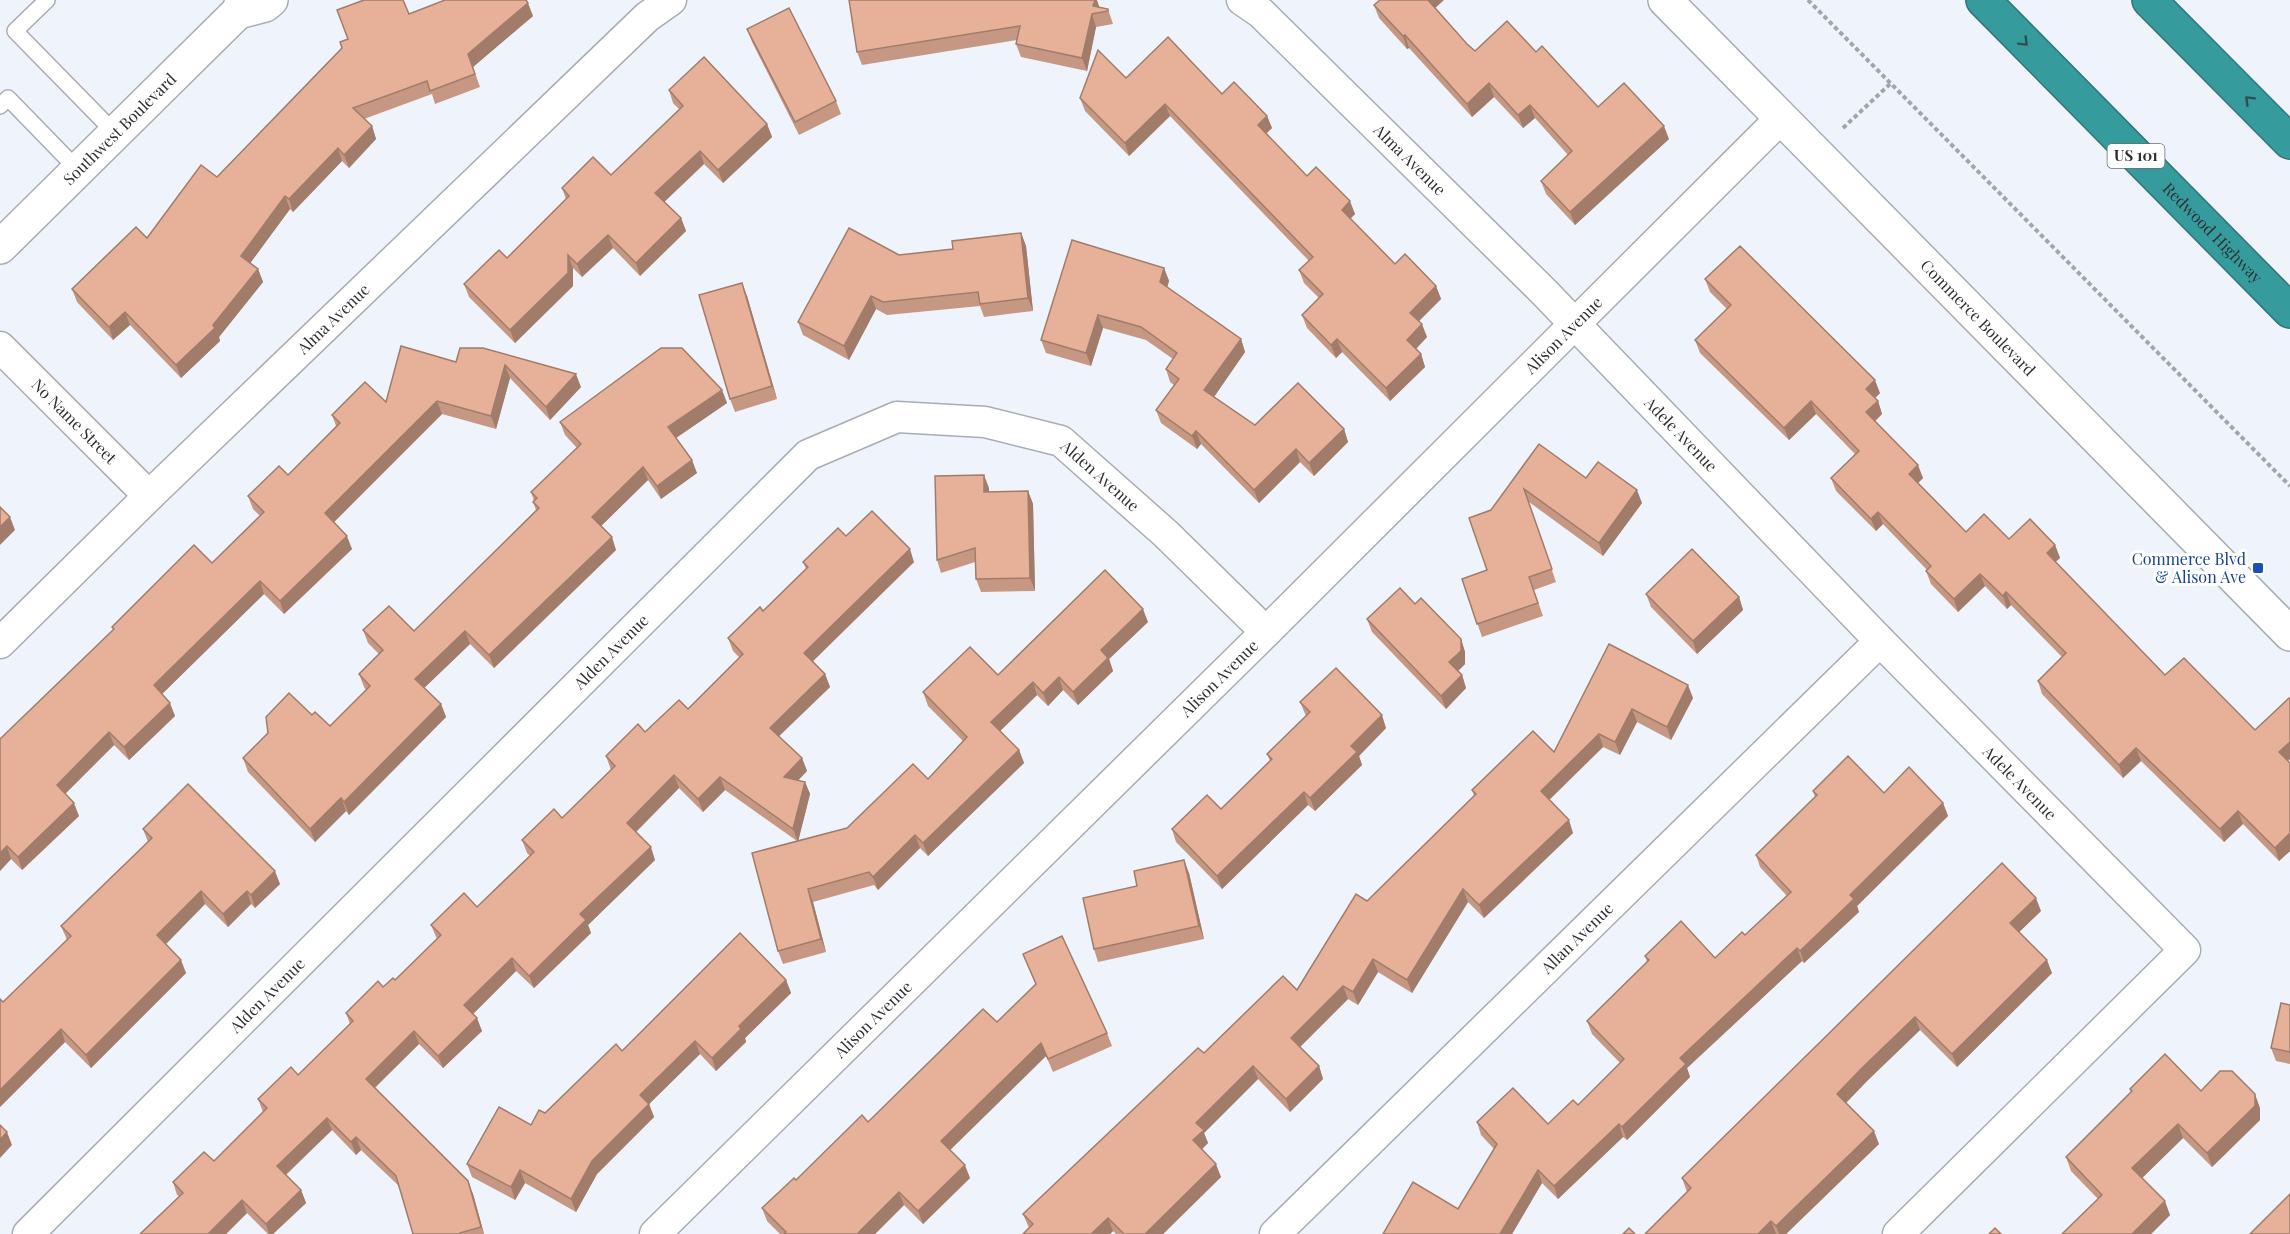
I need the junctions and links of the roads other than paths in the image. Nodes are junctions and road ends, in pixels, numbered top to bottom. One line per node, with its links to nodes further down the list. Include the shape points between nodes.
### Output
1 (47, 0): 11 (lane, via 15,31)
2 (271, 0): 8 (street, Southwest Boulevard, via 265,5)
3 (671, 0): 18 (street, Alma Avenue, via 646,17)
4 (1242, 0): 16 (street, Alma Avenue, via 1261,13)
5 (1665, 0): 10 (street, Commerce Boulevard)
6 (1983, 0): 15 (highway, Redwood Highway / US 101, one-way to 15)
7 (2149, 0): 12 (highway, one-way to 7)
8 (240, 6): 11 (street, Southwest Boulevard)
9 (3, 98): 13 (lane)
10 (1781, 118): 16 (street, Alison Avenue); 20 (street, Commerce Boulevard)
11 (116, 134): 13 (street, Southwest Boulevard)
12 (2290, 142)
13 (79, 171): 14 (street, Southwest Boulevard)
14 (0, 247)
15 (2290, 311)
16 (1575, 325): 19 (street, Alison Avenue); 21 (street, Adele Avenue)
17 (0, 347): 18 (street, No Name Street)
18 (149, 496): 22 (street, Alma Avenue)
19 (1266, 632): 23 (street, Alden Avenue, via 1166,534 1061,441 985,422 897,417 808,455); 24 (street, Alison Avenue)
20 (2290, 634)
21 (1880, 641): 25 (street, Allan Avenue); 26 (street, Adele Avenue, via 2185,950)
22 (0, 643)
23 (28, 1234)
24 (655, 1234)
25 (1275, 1234)
26 (1898, 1234)

